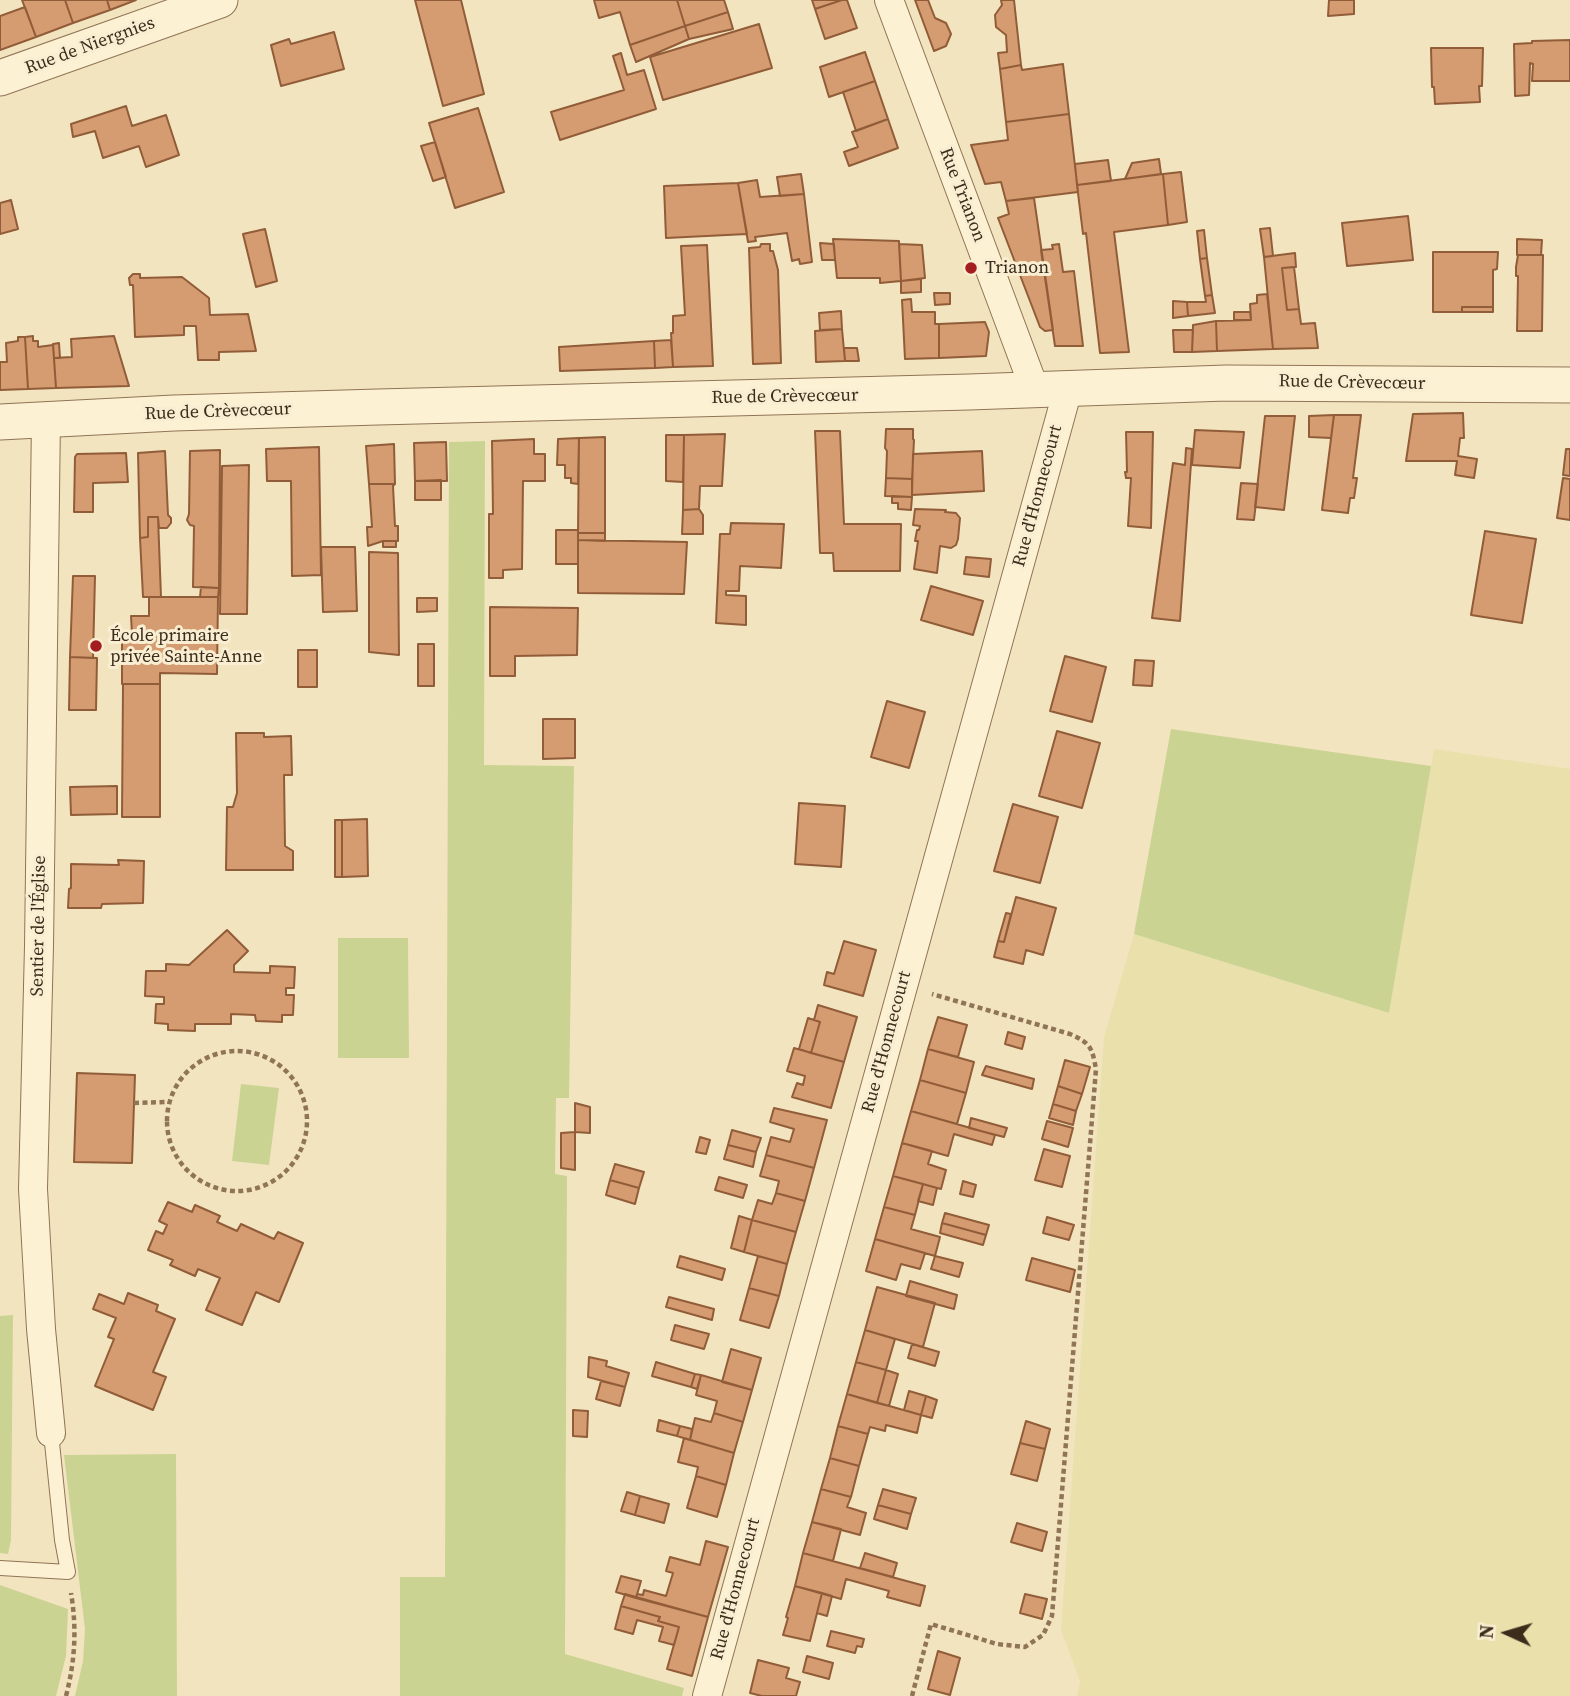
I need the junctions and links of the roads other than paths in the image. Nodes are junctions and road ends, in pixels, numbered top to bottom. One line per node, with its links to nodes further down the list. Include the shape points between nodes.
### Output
1 (220, 0): 3 (street, Rue de Niergnies)
2 (890, 0): 5 (street, Rue Trianon)
3 (0, 78)
4 (1570, 385): 5 (street, Rue de Crèvecœur, via 1283,382)
5 (1052, 389): 6 (street, Rue de Crèvecœur); 10 (street, Rue d'Honnecourt, via 907,972)
6 (46, 419): 7 (street, Rue de Crèvecœur); 8 (street, Sentier de l'Église, via 33,1189)
7 (0, 422)
8 (51, 1433): 9 (lane, via 68,1572)
9 (0, 1568)
10 (706, 1696)

